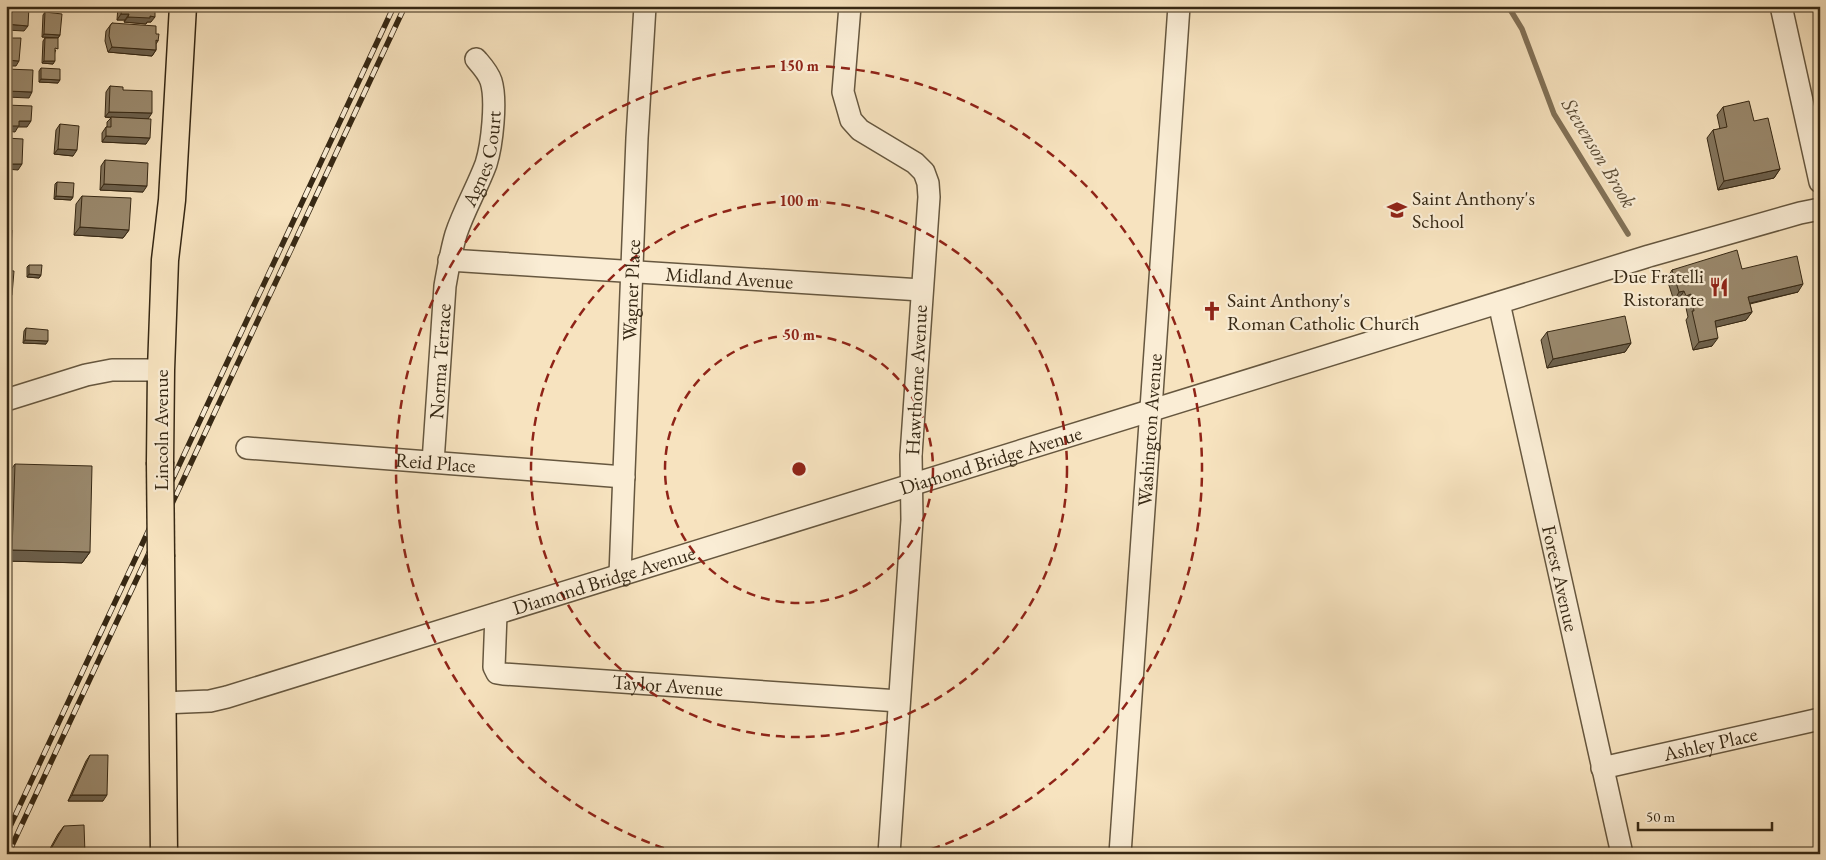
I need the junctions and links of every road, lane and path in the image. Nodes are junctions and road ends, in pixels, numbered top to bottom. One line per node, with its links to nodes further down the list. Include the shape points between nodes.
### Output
1 (183, 6): 13 (main road, Lincoln Avenue)
2 (645, 6): 10 (street, Wagner Place)
3 (850, 6): 11 (street, Hawthorne Avenue, via 843,92 850,120 860,130 915,163 924,172 928,183)
4 (1179, 6): 15 (street, Washington Avenue)
5 (1781, 6): 7 (street)
6 (476, 59): 9 (street, Agnes Court, via 491,81 494,97 491,139 486,163 456,233)
7 (1820, 182)
8 (1820, 210): 12 (street, Diamond Bridge Avenue, via 1649,256)
9 (449, 260): 10 (street, Midland Avenue); 17 (street, Norma Terrace)
10 (632, 272): 11 (street, Midland Avenue); 18 (street, Wagner Place)
11 (921, 290): 19 (street, Hawthorne Avenue)
12 (1499, 302): 15 (street, Diamond Bridge Avenue); 25 (street, Forest Avenue)
13 (161, 370): 14 (street, via 95,373); 23 (main road, Lincoln Avenue, bridge)
14 (6, 400)
15 (1151, 411): 19 (street, Diamond Bridge Avenue); 28 (street, Washington Avenue)
16 (247, 448): 17 (street, Reid Place)
17 (433, 462): 18 (street, Reid Place)
18 (624, 477): 20 (street, Wagner Place)
19 (911, 485): 20 (street, Diamond Bridge Avenue); 22 (street, Hawthorne Avenue, via 912,520)
20 (620, 575): 21 (street, Diamond Bridge Avenue)
21 (496, 614): 22 (street, Taylor Avenue, via 494,667 497,673); 23 (street, Diamond Bridge Avenue, via 226,697)
22 (899, 701): 27 (street, Hawthorne Avenue)
23 (162, 703): 26 (main road, Lincoln Avenue)
24 (1820, 719): 25 (street, Ashley Place)
25 (1602, 768): 29 (street, Forest Avenue)
26 (164, 854)
27 (888, 854)
28 (1120, 854)
29 (1622, 854)

